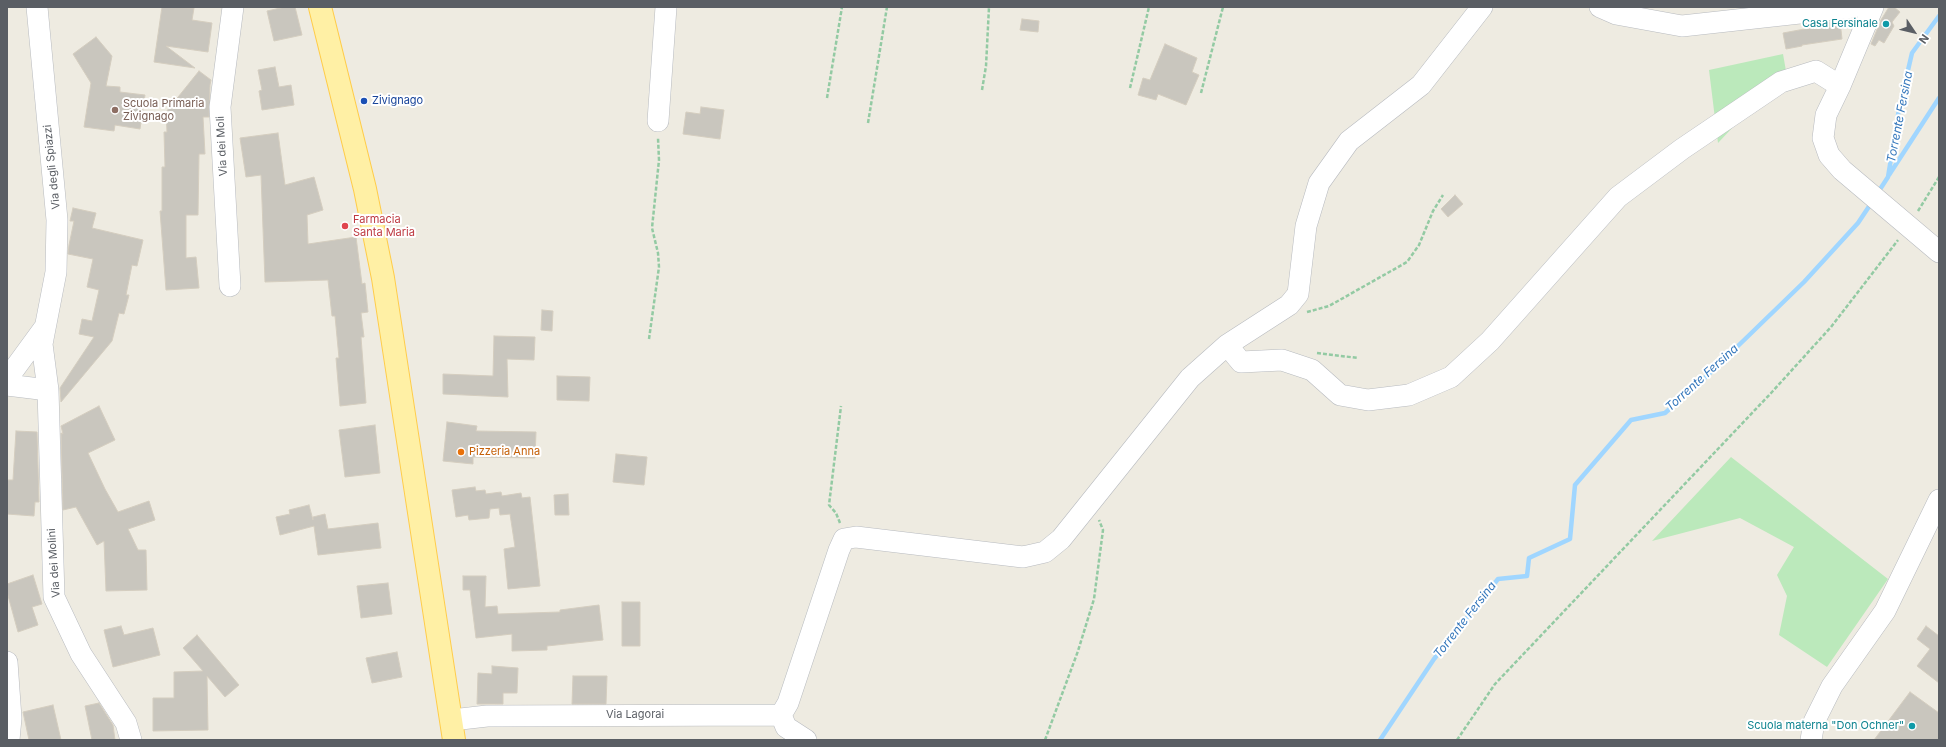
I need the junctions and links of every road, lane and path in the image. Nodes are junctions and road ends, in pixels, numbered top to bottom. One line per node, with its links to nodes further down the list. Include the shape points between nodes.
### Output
1 (37, 7): 27 (street, Via degli Spiazzi, via 57,220 56,272)
2 (233, 7): 25 (street, Via dei Moli, via 220,107)
3 (320, 7): 39 (main road, via 365,189 383,278)
4 (666, 7): 19 (street)
5 (842, 7): 18 (path)
6 (887, 7): 20 (path)
7 (989, 7): 16 (path)
8 (1149, 7): 15 (path)
9 (1223, 7): 17 (path)
10 (1482, 7): 26 (street, via 1420,85 1349,141 1319,183 1306,226 1298,294)
11 (1600, 7): 12 (street, via 1616,14 1682,26)
12 (1854, 7)
13 (1873, 7): 14 (street)
14 (1840, 86): 23 (street, via 1826,115 1823,138 1829,155 1842,170); 29 (street, via 1816,71 1781,82 1682,149 1618,197 1490,341 1451,377 1409,395 1368,400 1340,395 1312,370 1282,360 1241,362)
15 (1130, 88)
16 (982, 90)
17 (1201, 93)
18 (827, 98)
19 (658, 121): 28 (path, via 659,160 652,228 659,267)
20 (868, 123)
21 (1939, 177): 23 (path)
22 (1444, 195): 26 (path, via 1433,211 1419,245 1408,262 1329,306 1300,313)
23 (1906, 223): 24 (street); 44 (path, via 1831,327 1495,684)
24 (1939, 252)
25 (230, 286)
26 (1289, 305): 29 (street)
27 (45, 327): 30 (street); 32 (street, Via degli Spiazzi, via 42,344)
28 (649, 339)
29 (1227, 345): 34 (street, via 1190,378)
30 (7, 379)
31 (7, 385): 32 (street)
32 (48, 390): 41 (street, Via dei Molini, via 54,597 81,654 126,723)
33 (841, 406): 36 (path, via 829,505 840,522)
34 (1092, 500): 36 (street, via 1061,540 1045,552 1023,557 856,537); 43 (path, via 1103,530 1094,599)
35 (1939, 500): 45 (street, via 1885,611 1832,686 1814,722)
36 (844, 539): 38 (street, via 838,550 788,703)
37 (7, 662): 40 (street, via 11,718)
38 (781, 715): 39 (street, Via Lagorai, via 487,716); 42 (street, via 786,727)
39 (453, 730)
40 (9, 740)
41 (131, 740)
42 (806, 740)
43 (1046, 740)
44 (1457, 740)
45 (1811, 740)

